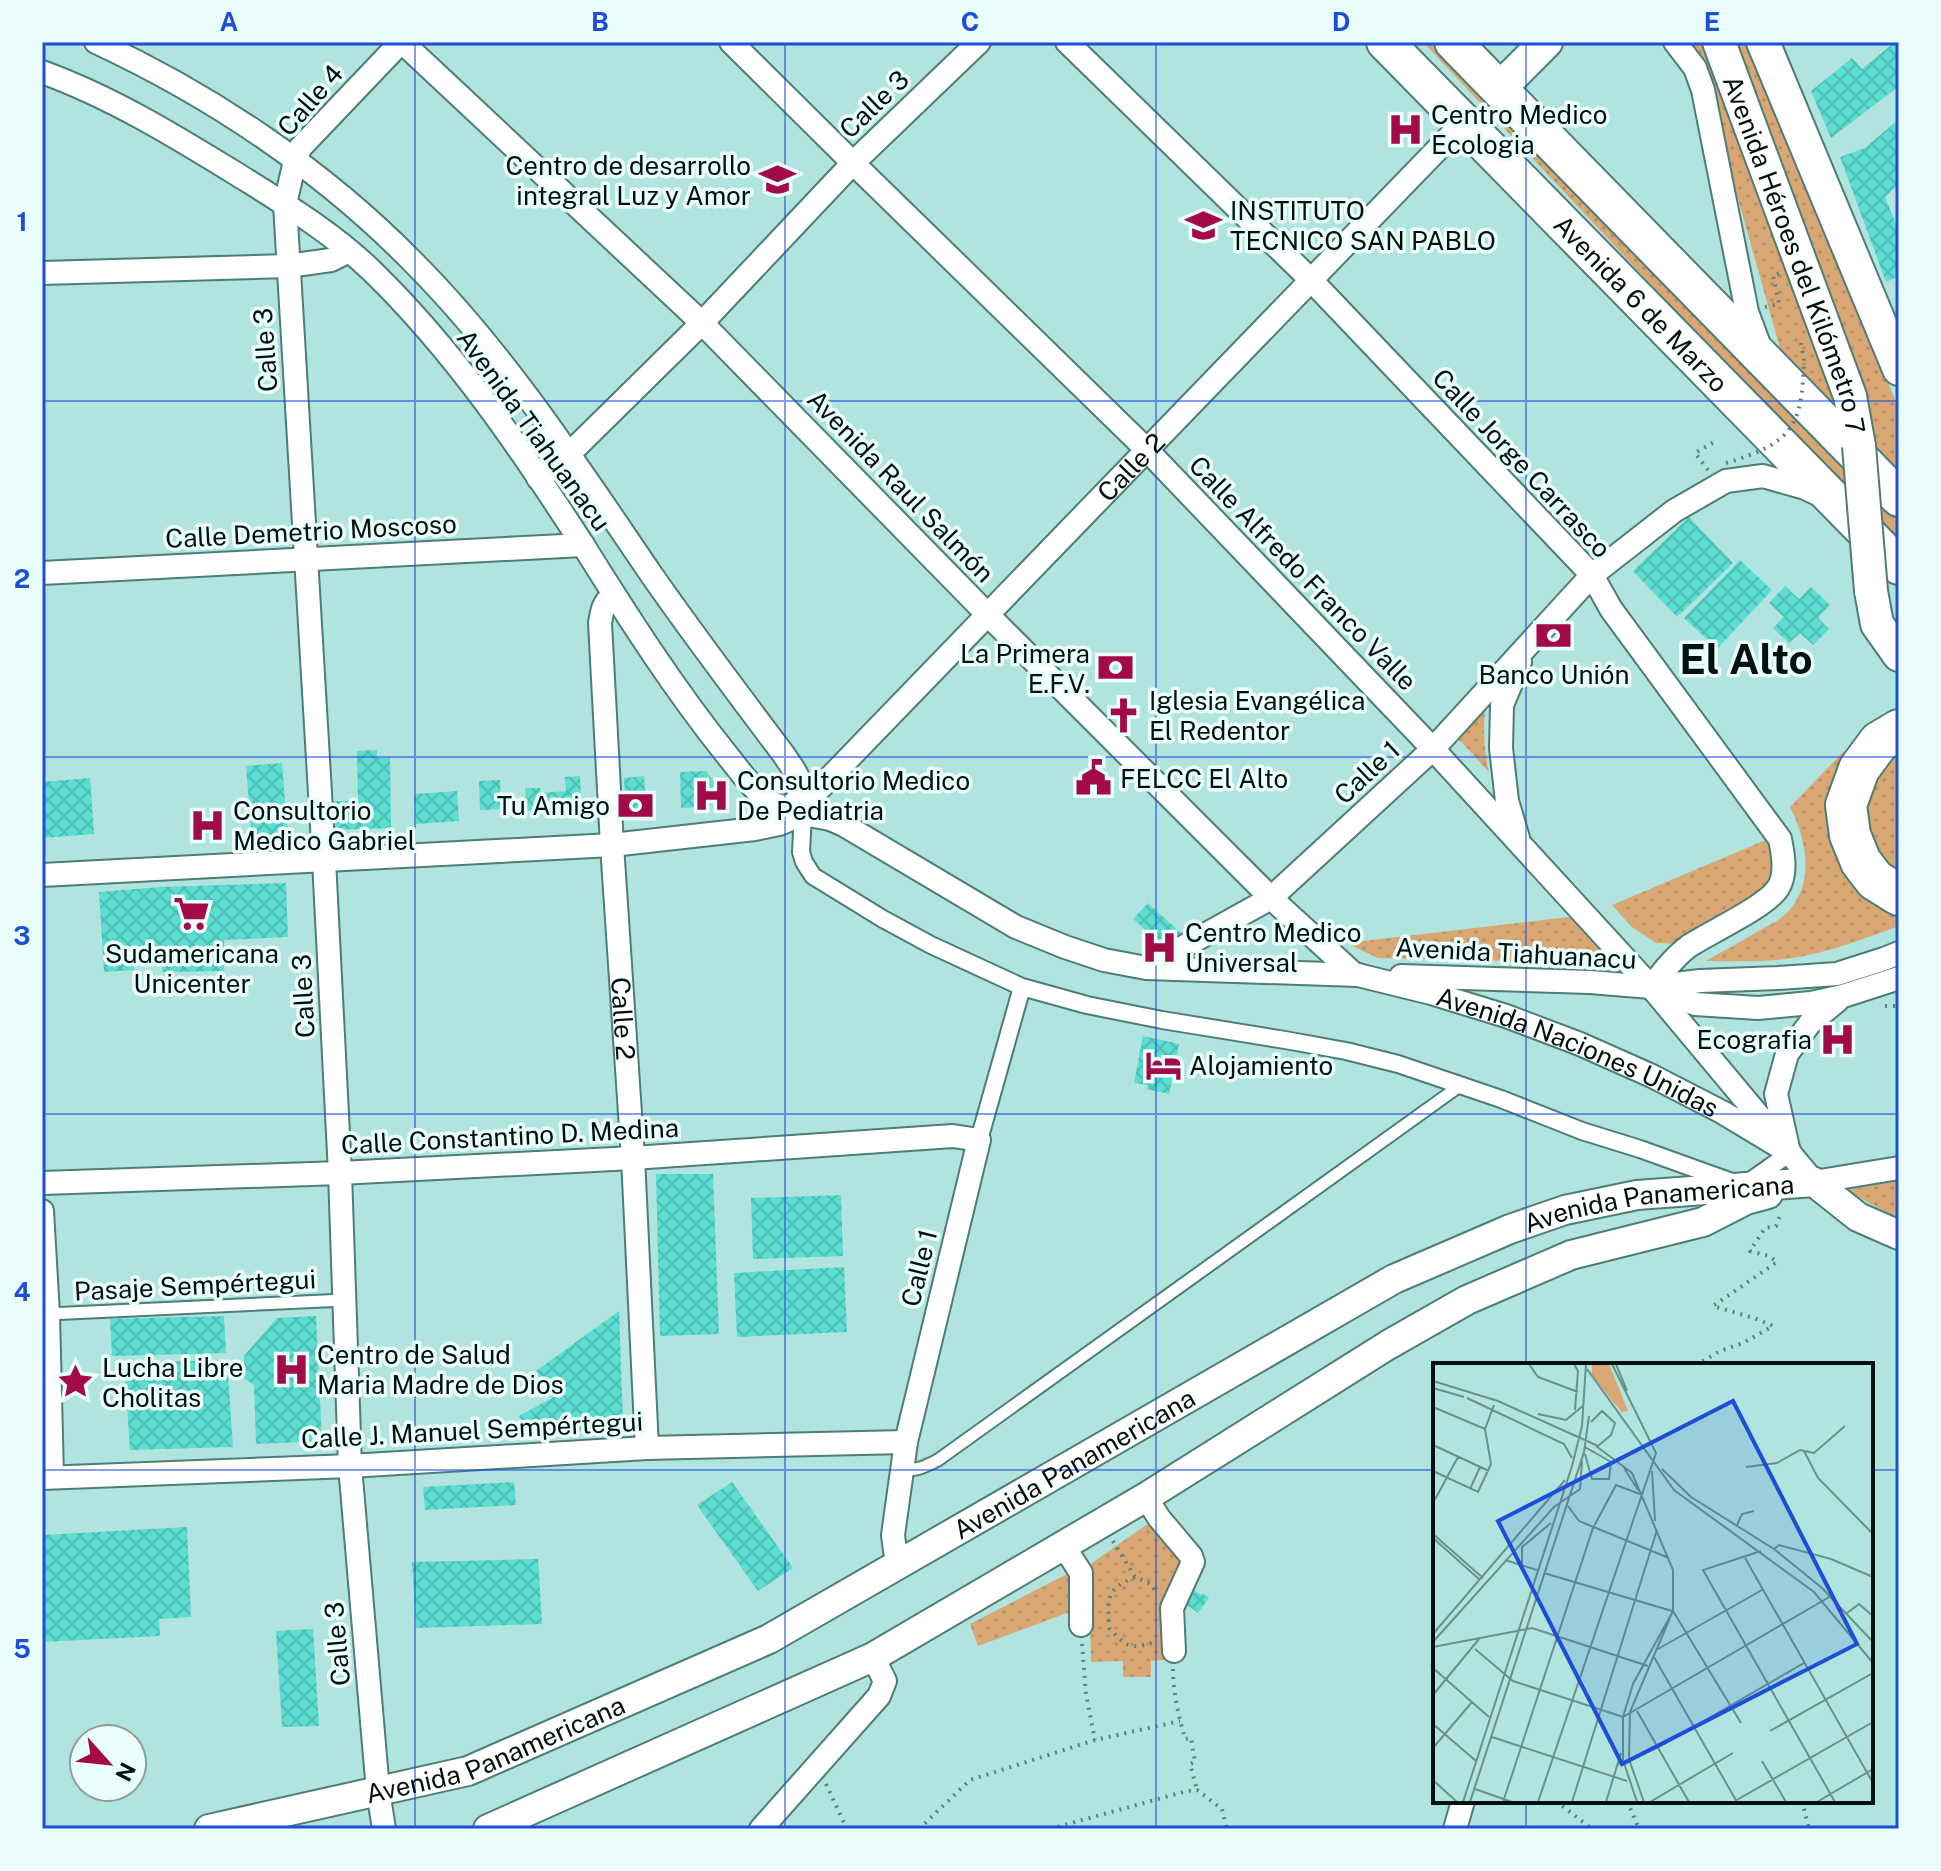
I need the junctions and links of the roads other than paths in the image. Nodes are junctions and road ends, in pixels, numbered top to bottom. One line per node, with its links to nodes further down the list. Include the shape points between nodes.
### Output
1 (96, 42): 15 (street, Avenida Tiahuanacu, via 173,80)
2 (402, 42): 15 (street, Calle 4, via 313,132); 22 (street, Avenida Raul Salmón)
3 (731, 42): 16 (street, Calle Alfredo Franco Valle)
4 (979, 42): 16 (street, Calle 3)
5 (1067, 42): 21 (street, Calle Jorge Carrasco)
6 (1385, 42): 14 (highway, Avenida 6 de Marzo)
7 (1453, 42): 13 (highway, Avenida 6 de Marzo)
8 (1546, 42): 13 (main road)
9 (1675, 42): 23 (street, via 1695,68 1703,90 1747,312)
10 (1719, 42): 38 (main road, Avenida Héroes del Kilómetro 7, bridge, via 1850,396 1877,624)
11 (1763, 42): 24 (main road, Avenida Héroes del Kilómetro 7)
12 (42, 72): 17 (street, Avenida Tiahuanacu, via 181,139)
13 (1500, 88): 23 (highway, Avenida 6 de Marzo)
14 (1464, 122): 21 (street, Calle 2); 29 (highway, Avenida 6 de Marzo)
15 (295, 161): 17 (street, Calle 3); 26 (street, Avenida Tiahuanacu, via 414,263 471,325)
16 (853, 163): 22 (street, Calle 3); 25 (street, Calle Alfredo Franco Valle)
17 (285, 204): 18 (street, Avenida Tiahuanacu); 19 (street, Calle 3)
18 (349, 251): 19 (street, via 331,260); 27 (street, Avenida Tiahuanacu, via 425,328)
19 (288, 266): 20 (street); 31 (street, Calle 3)
20 (42, 273)
21 (1311, 280): 25 (street, Calle 2); 34 (street, Calle Jorge Carrasco)
22 (702, 323): 26 (street, Calle 3); 36 (street, Avenida Raul Salmón)
23 (1764, 360): 28 (highway, Avenida 6 de Marzo)
24 (1899, 369)
25 (1147, 450): 36 (street, Calle 2); 40 (street, Calle Alfredo Franco Valle)
26 (569, 454): 27 (street, Calle 3); 41 (street, Avenida Tiahuanacu, via 784,755 799,779)
27 (538, 478): 30 (street, Avenida Tiahuanacu)
28 (1899, 498)
29 (1836, 502): 32 (highway, Avenida 6 de Marzo); 34 (street, Calle 1, via 1763,476 1726,481 1674,511)
30 (583, 545): 31 (street, Calle Demetrio Moscoso); 35 (street, Avenida Tiahuanacu)
31 (306, 559): 33 (street, Calle Demetrio Moscoso); 44 (street, Calle 3)
32 (1899, 566)
33 (42, 573)
34 (1592, 575): 37 (street, Calle 1); 53 (street, Calle Jorge Carrasco, via 1611,609 1780,839 1784,863 1780,887 1687,948)
35 (613, 595): 41 (street, Avenida Tiahuanacu, via 749,781 774,804); 43 (street, Calle 2, via 602,608 600,623)
36 (988, 615): 41 (street, Calle 2); 47 (street, Avenida Raul Salmón)
37 (1525, 649): 40 (street, Calle 1); 42 (street, via 1502,705 1507,801)
38 (1899, 655)
39 (1899, 730): 46 (highway, via 1879,742 1859,769 1846,805 1861,862 1875,880)
40 (1433, 749): 42 (street, Calle Alfredo Franco Valle); 47 (street, Calle 1)
41 (800, 809): 43 (street, via 779,824 755,829); 49 (street, Avenida Tiahuanacu, via 844,825 1016,927 1104,960); 52 (street, via 801,852 813,876 931,945)
42 (1519, 843): 53 (street, Calle Alfredo Franco Valle)
43 (612, 845): 44 (street); 58 (street, Calle 2)
44 (324, 860): 45 (street); 60 (street, Calle 3)
45 (42, 875)
46 (1899, 895)
47 (1271, 898): 49 (street, Calle 1); 50 (street, Avenida Raul Salmón)
48 (1899, 953): 53 (street, via 1837,974)
49 (1146, 968): 50 (street, Avenida Tiahuanacu)
50 (1354, 974): 53 (street, Avenida Tiahuanacu); 57 (street, Avenida Naciones Unidas, via 1431,993 1580,1044 1722,1112)
51 (1899, 978): 54 (street)
52 (1022, 987): 55 (street, via 1162,1020 1346,1051); 56 (street, Calle 1)
53 (1651, 987): 54 (street, via 1695,1004 1758,1008); 57 (street, Avenida Naciones Unidas)
54 (1843, 996): 57 (street, via 1810,1023 1787,1054 1776,1094)
55 (1461, 1085): 63 (street); 71 (lane, via 938,1460 919,1469)
56 (979, 1140): 58 (street, Calle Constantino D. Medina, via 953,1136); 68 (street, Calle 1)
57 (1790, 1153): 61 (street, Avenida Naciones Unidas); 63 (street)
58 (633, 1158): 60 (street, Calle Constantino D. Medina); 69 (street, Calle 2)
59 (1899, 1168): 61 (street)
60 (340, 1173): 62 (street, Calle Constantino D. Medina); 66 (street, Calle 3)
61 (1814, 1182): 63 (street, Avenida Panamericana); 65 (street, Avenida Naciones Unidas, via 1858,1217); 73 (street, Avenida Panamericana, via 1746,1200 1703,1222 1571,1255 1467,1300)
62 (42, 1183)
63 (1743, 1186): 75 (street, Avenida Panamericana, via 1637,1195 1565,1210 1394,1279)
64 (42, 1211): 67 (street)
65 (1899, 1235)
66 (345, 1300): 67 (lane, Pasaje Sempértegui); 70 (street, Calle 3)
67 (48, 1314): 72 (street)
68 (906, 1442): 69 (street, Calle J. Manuel Sempértegui); 71 (street, Calle 1)
69 (647, 1448): 70 (street, Calle J. Manuel Sempértegui)
70 (350, 1466): 72 (street, Calle J. Manuel Sempértegui); 79 (street, Calle 3)
71 (901, 1469): 75 (street, Calle 1, via 893,1535)
72 (47, 1478)
73 (1146, 1497): 74 (street, Avenida Panamericana); 77 (street, via 1193,1562 1172,1608)
74 (1063, 1545): 76 (street, via 1081,1573); 78 (street, Avenida Panamericana)
75 (900, 1565): 79 (street, Avenida Panamericana, via 769,1639 623,1704 468,1771)
76 (1081, 1625)
77 (1174, 1651)
78 (873, 1657): 83 (street, Avenida Panamericana); 84 (street, via 885,1681 879,1696)
79 (378, 1791): 81 (street, Avenida Panamericana); 82 (street, Calle 3)
80 (1462, 1803): 85 (street)
81 (209, 1829)
82 (384, 1829)
83 (488, 1829)
84 (761, 1829)
85 (1455, 1829)

